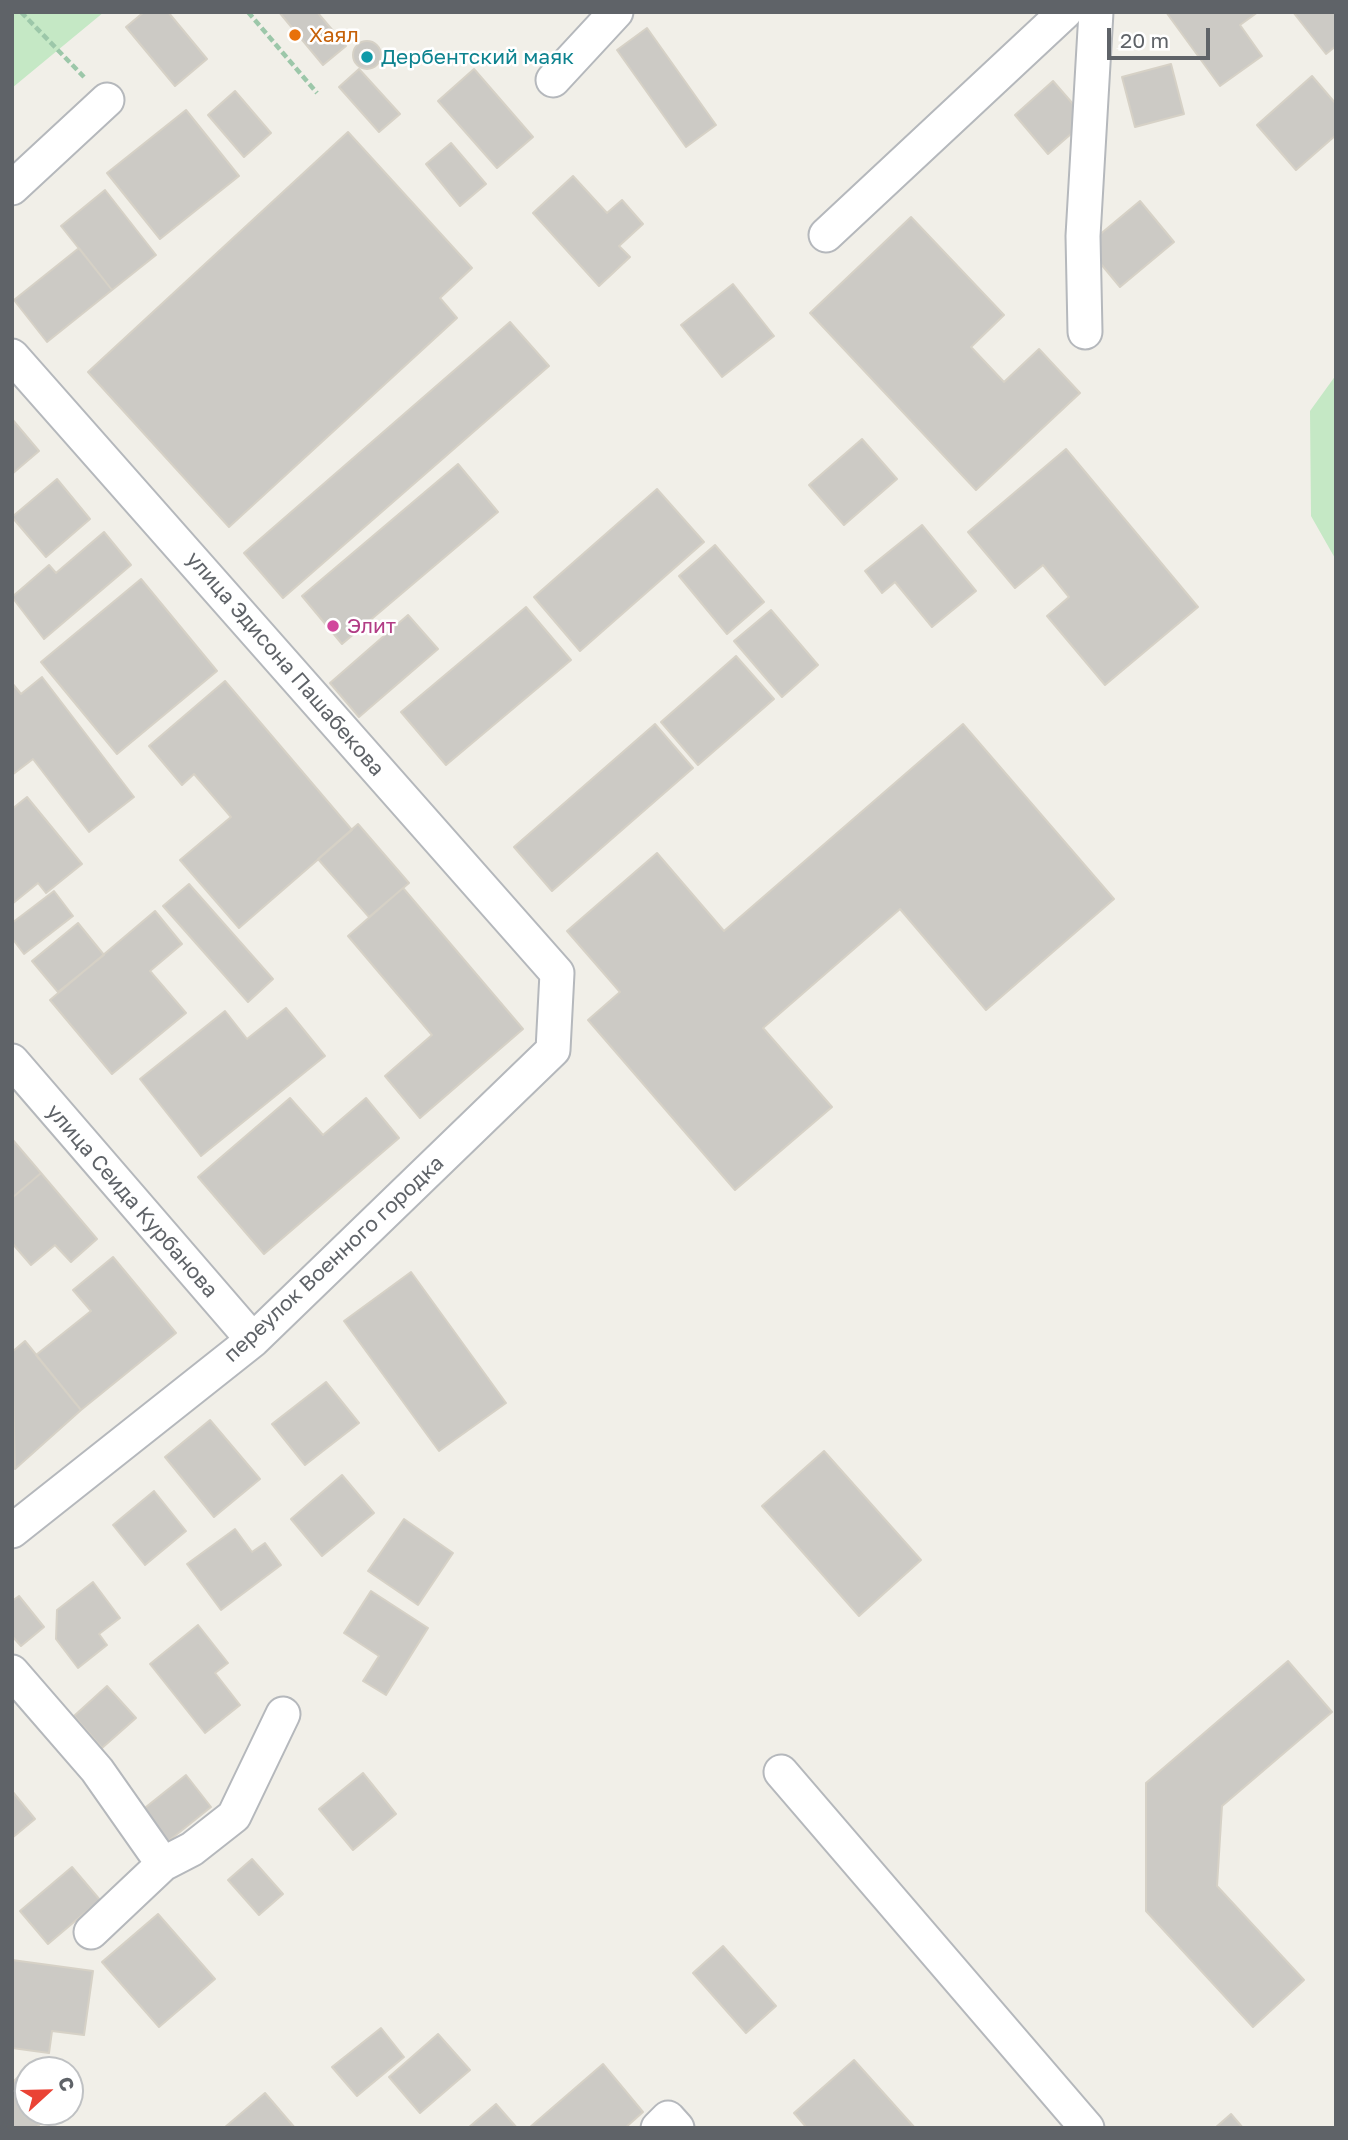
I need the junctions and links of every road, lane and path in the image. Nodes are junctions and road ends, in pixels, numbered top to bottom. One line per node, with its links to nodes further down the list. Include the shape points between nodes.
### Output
1 (21, 12): 8 (path)
2 (248, 12): 7 (path)
3 (616, 12): 6 (street)
4 (1065, 12): 10 (street)
5 (1096, 12): 11 (street, via 1083,236)
6 (553, 80)
7 (317, 93)
8 (107, 100): 9 (street)
9 (12, 187)
10 (826, 235)
11 (1085, 332)
12 (12, 356): 13 (street, улица Эдисона Пашабекова)
13 (557, 973): 15 (street, переулок Военного городка, via 553,1050)
14 (12, 1061): 15 (street, улица Сеида Курбанова)
15 (253, 1340): 16 (street, переулок Военного городка)
16 (12, 1531)
17 (12, 1672): 20 (street, via 97,1770)
18 (283, 1714): 20 (street, via 234,1816 192,1849)
19 (781, 1772): 22 (street)
20 (163, 1864): 21 (street)
21 (92, 1931)
22 (1087, 2128)

